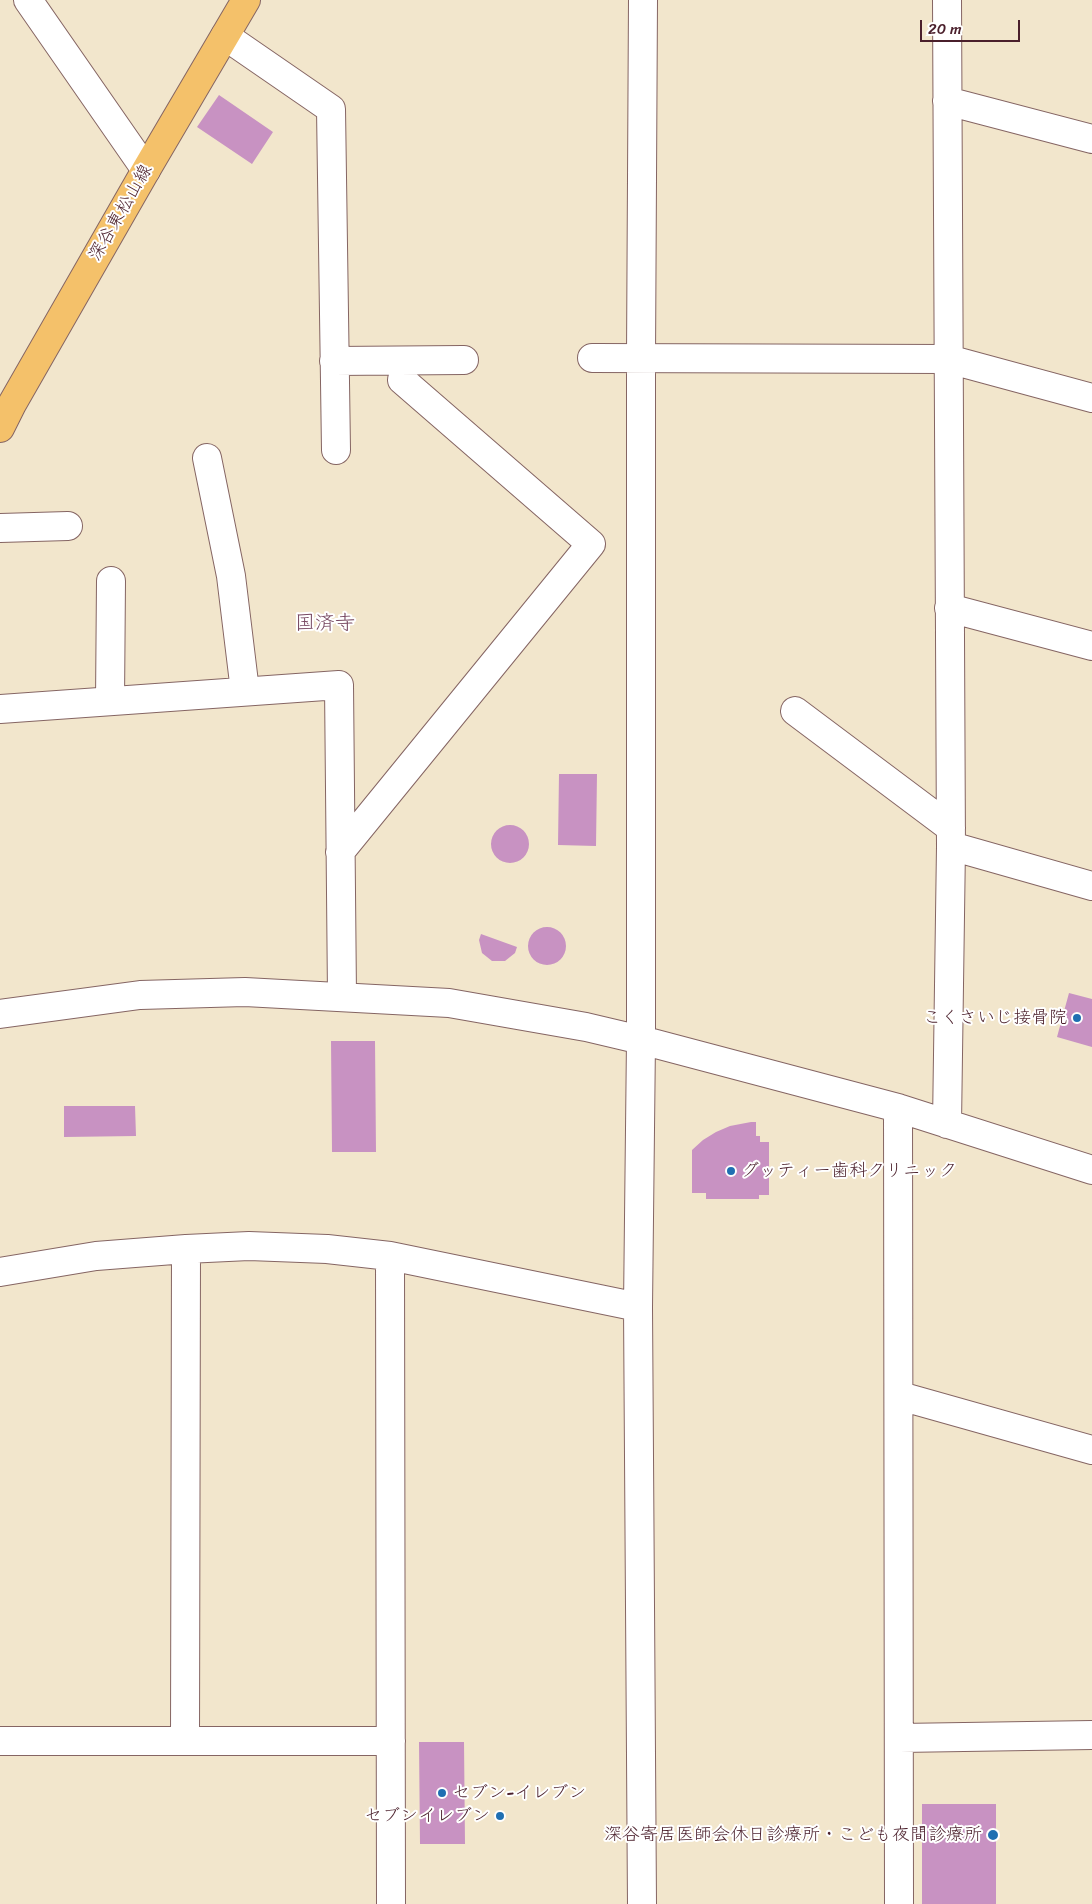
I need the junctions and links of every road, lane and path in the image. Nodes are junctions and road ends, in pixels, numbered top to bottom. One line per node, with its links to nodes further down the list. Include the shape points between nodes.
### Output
1 (28, 0): 8 (street)
2 (246, 0): 5 (main road, 深谷東松山線)
3 (643, 0): 9 (street)
4 (947, 0): 6 (street)
5 (224, 36): 8 (main road, 深谷東松山線); 13 (street, via 331,109)
6 (947, 101): 7 (street); 11 (street)
7 (1092, 139)
8 (146, 170): 16 (main road, 深谷東松山線)
9 (640, 357): 10 (street); 11 (street); 33 (street)
10 (592, 358)
11 (948, 359): 15 (street); 22 (street)
12 (464, 360): 13 (street)
13 (334, 361): 17 (street)
14 (402, 380): 29 (street, via 591,544)
15 (1092, 398)
16 (4, 411)
17 (336, 450)
18 (208, 458): 24 (street, via 231,576)
19 (68, 526): 20 (street)
20 (0, 528)
21 (111, 581): 25 (street)
22 (948, 608): 23 (street); 28 (street)
23 (1092, 646)
24 (245, 691): 25 (street); 29 (street, via 339,685)
25 (110, 701): 26 (street)
26 (0, 709)
27 (795, 711): 28 (street)
28 (951, 837): 30 (street); 35 (street)
29 (340, 852): 31 (street)
30 (1092, 886)
31 (342, 996): 32 (street, via 245,992 140,995); 33 (street, via 449,1003)
32 (0, 1014)
33 (641, 1040): 34 (street); 40 (street)
34 (898, 1108): 35 (street); 41 (street)
35 (947, 1124): 36 (street)
36 (1092, 1170)
37 (186, 1249): 38 (street, via 288,1247); 39 (street, via 96,1256); 46 (street)
38 (390, 1256): 40 (street); 47 (street)
39 (0, 1272)
40 (638, 1307): 49 (street)
41 (900, 1396): 42 (street); 44 (street)
42 (1092, 1450)
43 (1092, 1736): 44 (street)
44 (900, 1738): 50 (street)
45 (0, 1741): 46 (street)
46 (185, 1741): 47 (street)
47 (391, 1741): 48 (street)
48 (391, 1904)
49 (642, 1904)
50 (899, 1904)

